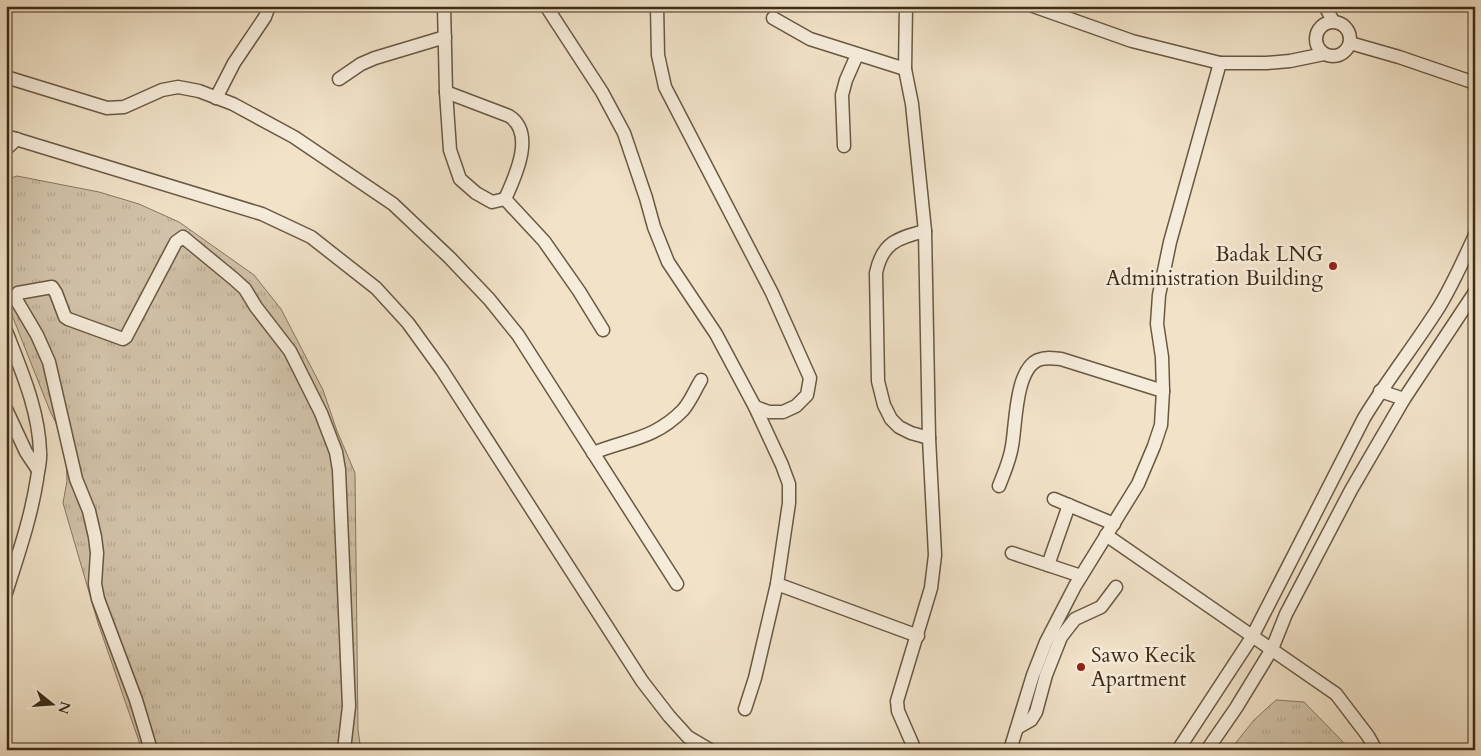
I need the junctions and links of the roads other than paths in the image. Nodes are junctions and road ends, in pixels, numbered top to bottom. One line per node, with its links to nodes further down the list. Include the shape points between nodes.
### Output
1 (269, 6): 20 (street)
2 (444, 6): 10 (street)
3 (546, 6): 36 (street, via 602,92 624,133 668,262 716,334)
4 (657, 6): 36 (street, via 658,55 665,87 772,293 810,378 807,395 796,406 783,412)
5 (906, 6): 15 (street)
6 (1033, 6): 14 (street, via 1132,41)
7 (1325, 6): 9 (street)
8 (774, 18): 13 (street, via 810,39)
9 (1333, 21): 11 (street, via 1349,30); 12 (street, via 1323,25 1317,34 1317,45)
10 (445, 37): 17 (street, via 375,58); 19 (street)
11 (1350, 43): 12 (street, via 1345,52 1337,56); 18 (street)
12 (1324, 54): 14 (street, via 1267,63)
13 (857, 55): 15 (street); 22 (street, via 842,95)
14 (1220, 63): 33 (street, via 1170,242 1159,295 1157,324)
15 (905, 69): 25 (street, via 912,104)
16 (6, 77): 20 (street, via 107,108 124,107 162,90 178,88)
17 (339, 79)
18 (1475, 84)
19 (446, 92): 24 (street, via 450,150 460,179 492,202); 24 (street, via 517,121 523,144 516,174)
20 (216, 98): 39 (street, via 234,104 294,137 341,168 400,211 450,258 518,335)
21 (12, 137): 23 (street); 62 (street, via 262,214 311,237 376,288 408,323 442,370 642,681 688,737)
22 (844, 146)
23 (6, 149)
24 (505, 199): 30 (street, via 544,241)
25 (925, 231): 38 (street); 38 (street, via 899,238 878,260 878,381 891,419 899,427)
26 (1475, 235): 28 (street)
27 (1475, 292): 29 (street)
28 (1438, 307): 29 (street); 34 (street)
29 (1456, 321): 35 (street)
30 (603, 330)
31 (6, 332): 40 (street, via 35,415 40,453)
32 (701, 380): 39 (street, via 684,408 659,430)
33 (1163, 391): 41 (street, via 1048,357 1036,361 1028,369 1023,383 1016,408 1012,446); 44 (street, via 1161,425 1154,446 1138,484)
34 (1380, 391): 35 (street); 56 (street)
35 (1404, 400): 57 (street, via 1346,499 1286,614)
36 (755, 407): 50 (street, via 789,484)
37 (6, 408): 40 (street)
38 (929, 438): 55 (street, via 935,555 931,588)
39 (593, 454): 49 (street)
40 (38, 470): 52 (street, via 25,534)
41 (999, 486)
42 (1054, 499): 43 (street)
43 (1069, 505): 44 (street); 47 (street)
44 (1114, 524): 45 (street)
45 (1106, 535): 48 (street); 56 (street)
46 (1012, 553): 47 (street)
47 (1048, 565): 48 (street)
48 (1081, 576): 53 (street)
49 (677, 584)
50 (777, 584): 55 (street); 58 (street)
51 (1116, 587): 54 (street, via 1101,607)
52 (6, 593)
53 (1068, 599): 54 (street); 59 (street, via 1033,675)
54 (1090, 612): 59 (street, via 1076,619 1061,637 1036,712 1031,720)
55 (918, 636): 63 (street, via 897,701 898,711)
56 (1252, 636): 57 (street); 65 (street)
57 (1272, 649): 66 (street); 67 (street, via 1336,694)
58 (745, 709)
59 (1017, 728): 64 (street)
60 (151, 750): 61 (street, via 98,599 95,537 76,479 49,362 16,296 52,287 65,317 123,339 176,242 183,237 245,289 290,351 321,412 336,452 350,706)
61 (344, 750)
62 (710, 750)
63 (916, 750)
64 (1010, 750)
65 (1178, 750)
66 (1207, 750)
67 (1376, 750)

